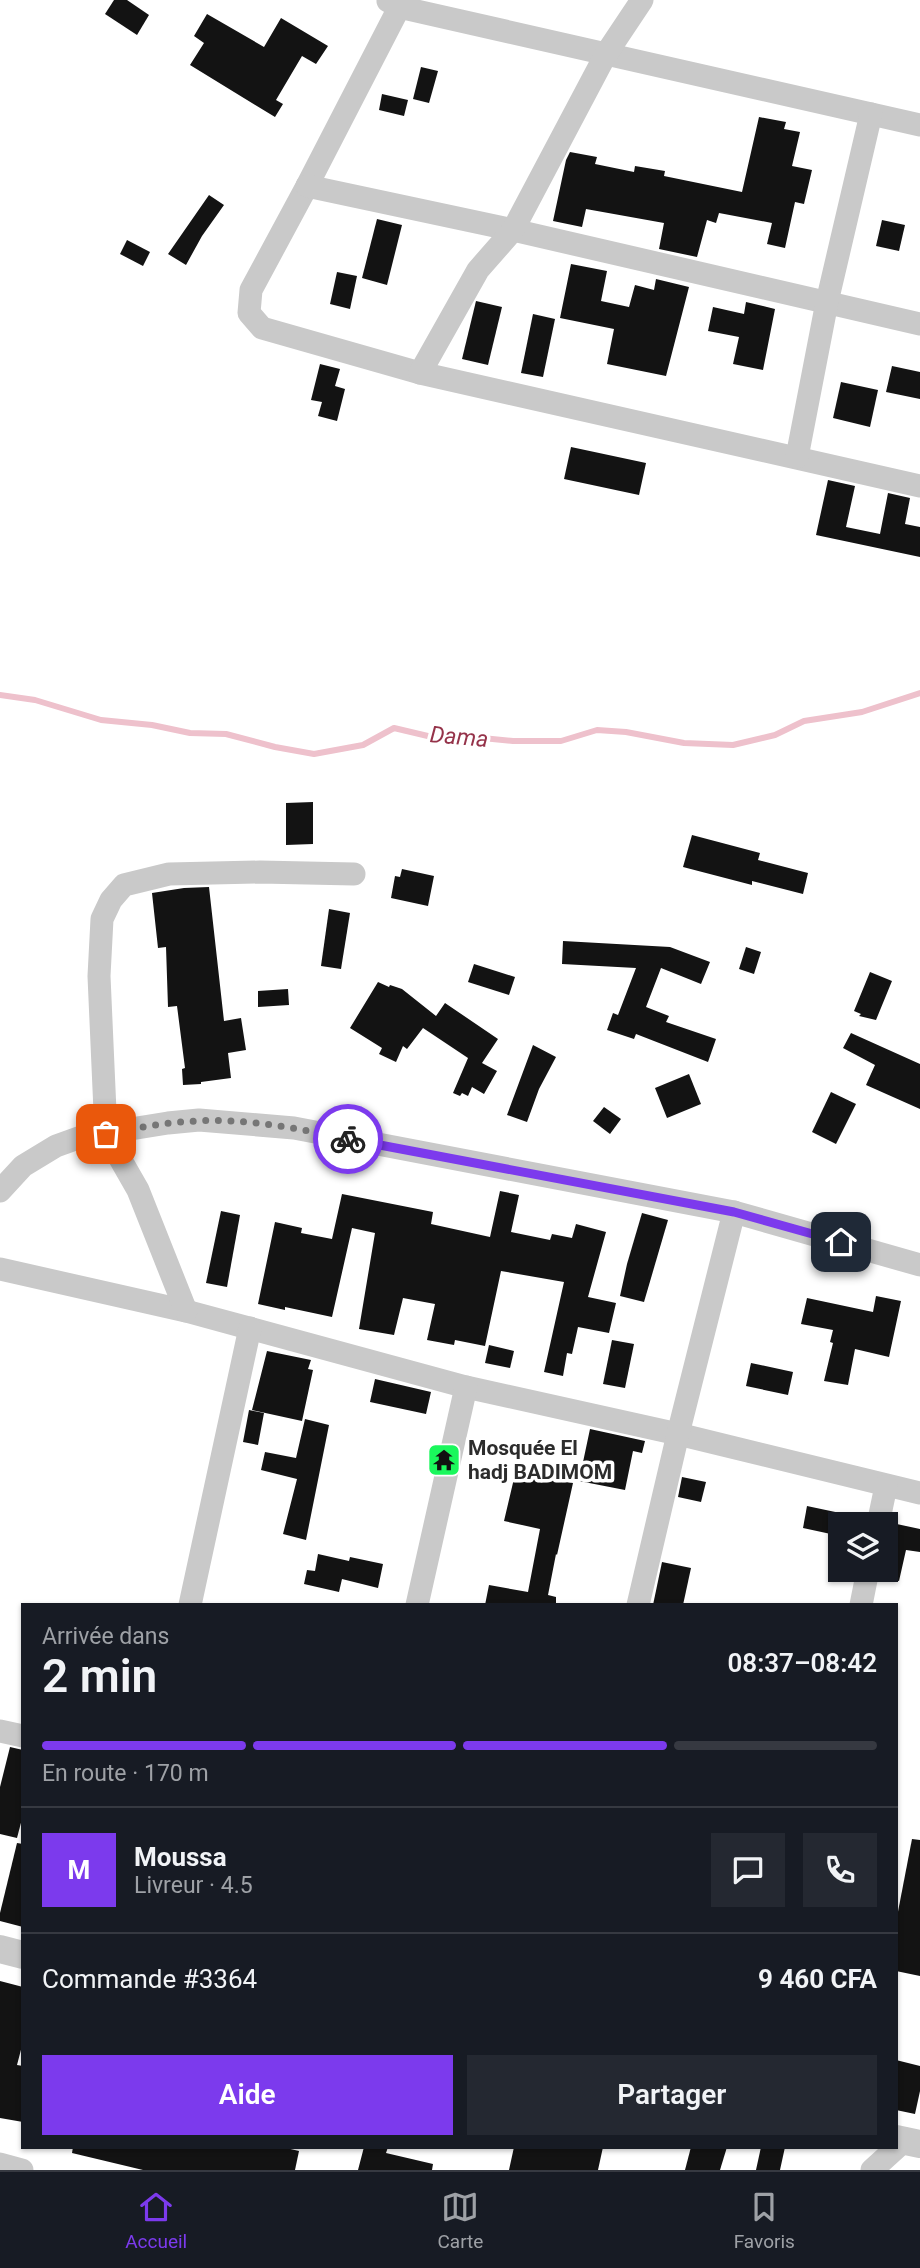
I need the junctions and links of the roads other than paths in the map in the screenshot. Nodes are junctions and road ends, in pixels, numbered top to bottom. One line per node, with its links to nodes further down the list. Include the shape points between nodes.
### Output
1 (642, 0): 3 (street)
2 (396, 2): 3 (street); 6 (street)
3 (607, 54): 4 (street); 7 (street)
4 (872, 114): 5 (street); 8 (street)
5 (920, 125)
6 (307, 187): 7 (street); 10 (street, via 251,290 249,313 261,328)
7 (513, 230): 8 (street); 10 (street, via 478,270)
8 (827, 302): 9 (street); 11 (street)
9 (920, 324)
10 (420, 373): 11 (street)
11 (797, 457): 12 (street)
12 (920, 486)
13 (354, 874): 14 (street, via 169,874 124,885 102,919 99,976)
14 (106, 1134): 15 (street, via 57,1146 23,1166); 16 (street, via 199,1120 294,1128); 19 (street, via 138,1190)
15 (0, 1191)
16 (734, 1212): 17 (street); 22 (street)
17 (920, 1265)
18 (0, 1269): 19 (street)
19 (186, 1311): 20 (street)
20 (250, 1328): 21 (street); 27 (street)
21 (467, 1387): 22 (street); 28 (street)
22 (678, 1434): 23 (street); 29 (street)
23 (886, 1486): 24 (street); 25 (street)
24 (920, 1493)
25 (881, 1512)
26 (866, 1582): 30 (street)
27 (190, 1603)
28 (417, 1603)
29 (638, 1603)
30 (861, 1603)
31 (0, 1731): 32 (street)
32 (21, 1736)
33 (0, 1949): 34 (street)
34 (21, 1954)
35 (897, 2149): 38 (street)
36 (0, 2164): 37 (street)
37 (22, 2170)
38 (872, 2170)

